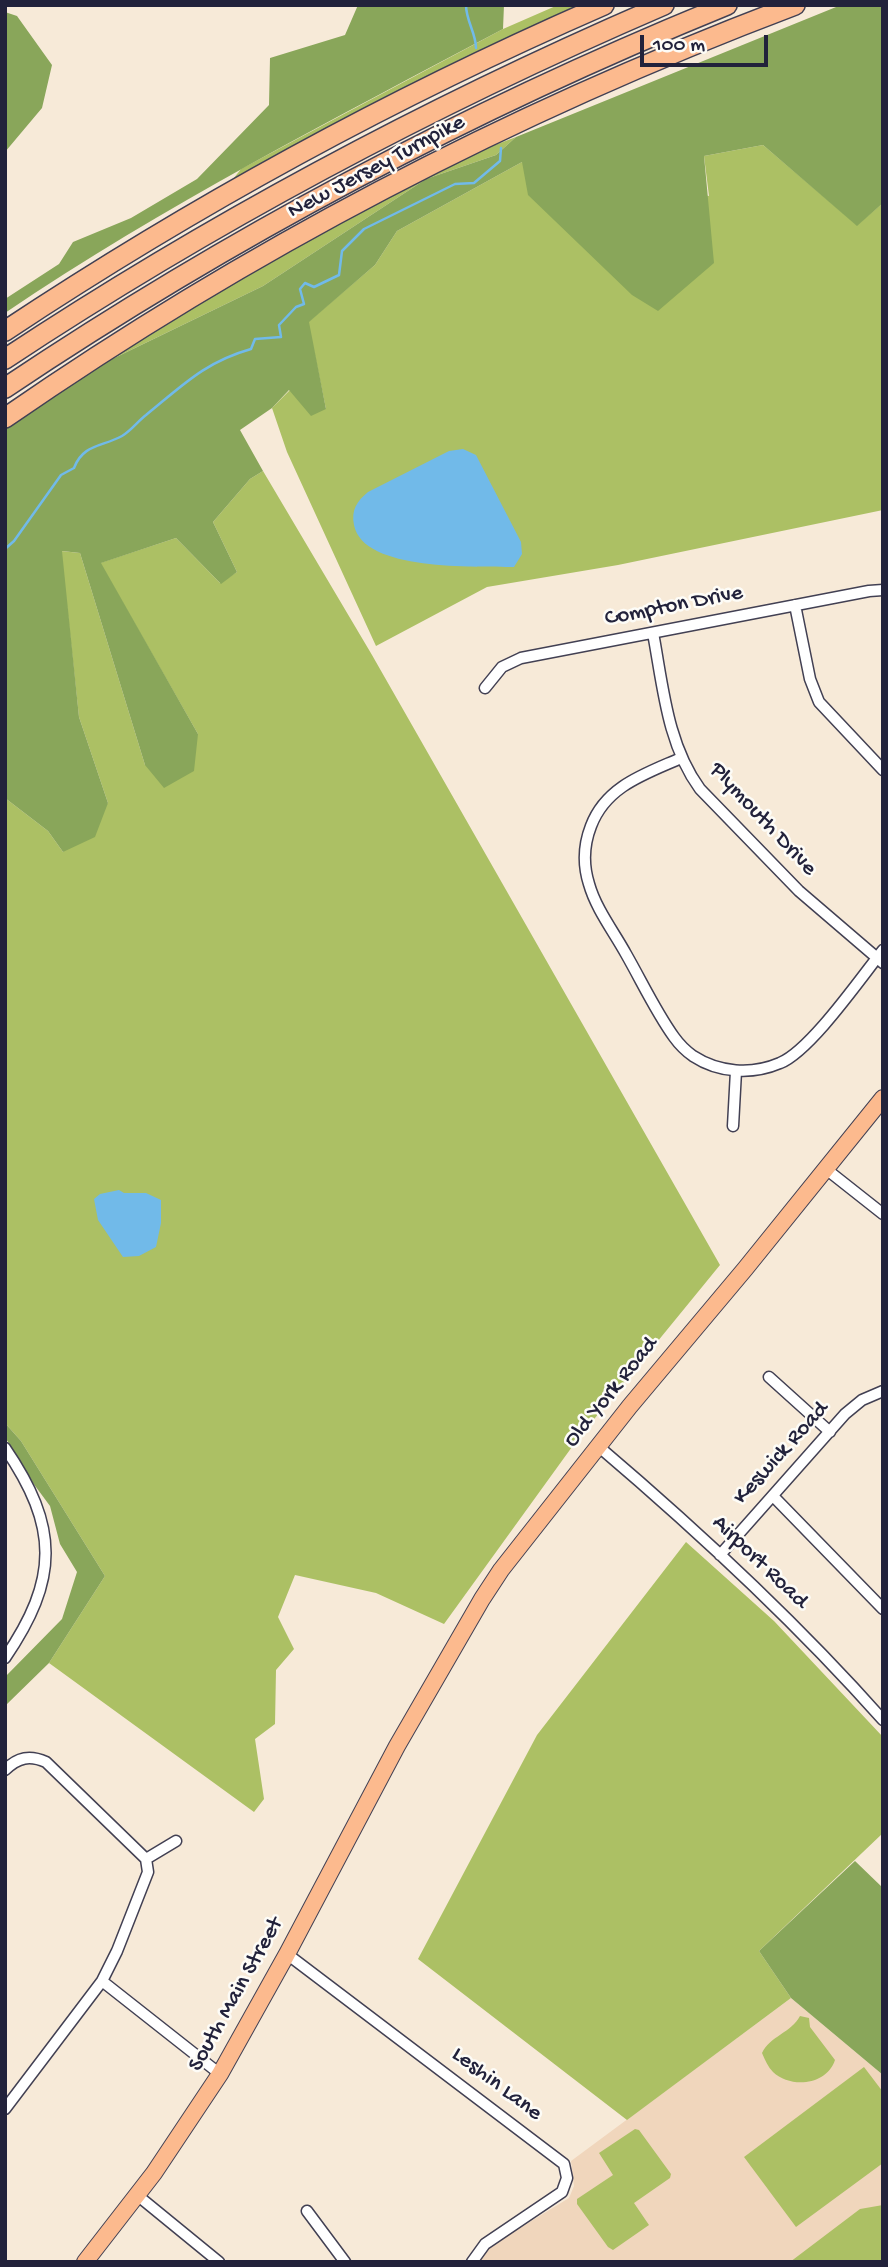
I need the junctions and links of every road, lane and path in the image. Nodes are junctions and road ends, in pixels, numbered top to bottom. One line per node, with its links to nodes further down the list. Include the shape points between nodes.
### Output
1 (604, 5): 5 (highway, New Jersey Turnpike, via 323,141 172,226)
2 (664, 5): 6 (highway, New Jersey Turnpike, via 501,78 314,173 153,265)
3 (727, 5): 7 (highway, New Jersey Turnpike, via 542,85 366,172 214,257)
4 (795, 5): 8 (highway, New Jersey Turnpike, via 619,77 409,177 207,289)
5 (5, 331)
6 (5, 359)
7 (5, 388)
8 (5, 418)
9 (883, 590): 10 (street, Compton Drive)
10 (795, 605): 11 (street, Compton Drive); 14 (street, via 819,702)
11 (653, 633): 12 (street, Compton Drive, via 511,661); 13 (street, Plymouth Drive)
12 (485, 688)
13 (681, 758): 15 (street, Plymouth Drive, via 700,789 799,891); 16 (street, via 632,779 597,812 587,837 589,884 675,1038 699,1060)
14 (883, 770)
15 (881, 957): 16 (street, via 805,1047 781,1063)
16 (736, 1071): 18 (street)
17 (883, 1098): 19 (main road, Old York Road)
18 (733, 1126)
19 (826, 1169): 20 (street); 24 (main road, Old York Road)
20 (883, 1214)
21 (769, 1377): 23 (street)
22 (883, 1391): 23 (street, Keswick Road, via 862,1399)
23 (830, 1432): 26 (street, Keswick Road)
24 (598, 1446): 27 (street, Airport Road); 33 (main road, Old York Road, via 501,1570)
25 (5, 1448): 30 (street, via 41,1512 46,1546 43,1583)
26 (773, 1496): 27 (street, Keswick Road); 28 (street)
27 (720, 1555): 32 (street, Airport Road)
28 (883, 1609)
29 (5, 1636): 30 (street)
30 (16, 1642): 31 (street)
31 (5, 1658)
32 (883, 1720)
33 (403, 1735): 37 (main road, South Main Street)
34 (5, 1770): 36 (street, via 22,1759 46,1762)
35 (176, 1841): 36 (street)
36 (146, 1859): 38 (street, via 148,1871)
37 (287, 1954): 39 (main road, South Main Street); 46 (street, Leshin Lane, via 564,2164 567,2178 562,2192 485,2244)
38 (102, 1981): 39 (street); 40 (street)
39 (220, 2074): 41 (main road, South Main Street)
40 (5, 2109)
41 (137, 2195): 43 (main road, South Main Street); 44 (street)
42 (307, 2211): 45 (street)
43 (85, 2262)
44 (219, 2262)
45 (345, 2262)
46 (472, 2262)

